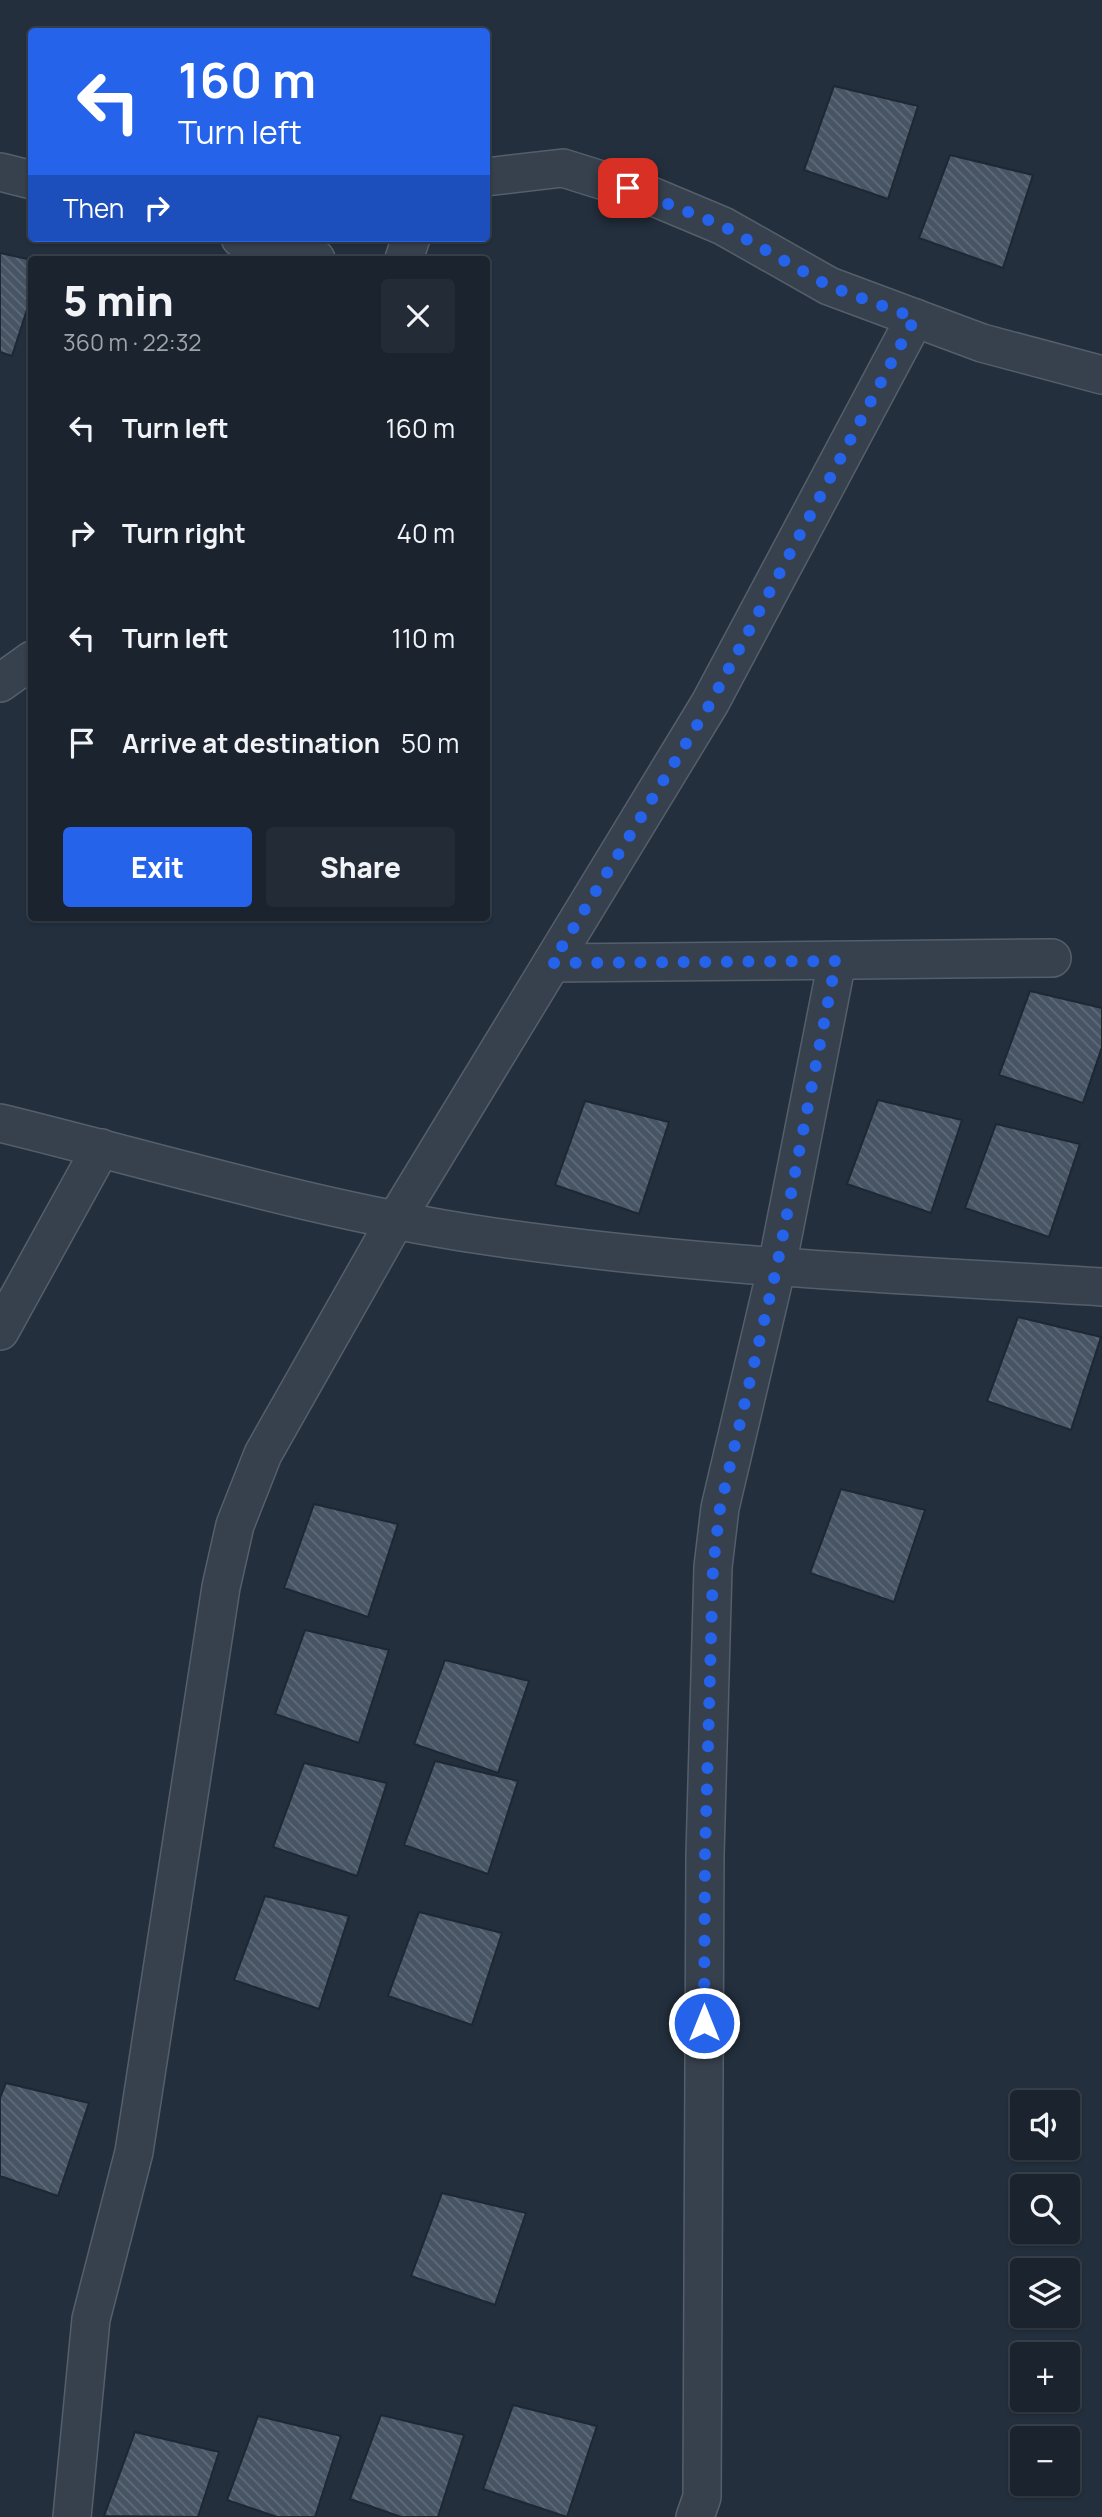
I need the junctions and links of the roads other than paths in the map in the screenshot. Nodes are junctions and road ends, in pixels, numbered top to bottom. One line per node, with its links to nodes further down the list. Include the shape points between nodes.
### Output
1 (0, 172): 3 (street)
2 (490, 177): 6 (street, via 563,168 649,195 723,226 829,286)
3 (28, 179)
4 (254, 242): 5 (street)
5 (305, 256)
6 (915, 318): 7 (street); 12 (street, via 710,704)
7 (1102, 375)
8 (28, 663): 9 (street)
9 (0, 683)
10 (1052, 958): 11 (street)
11 (836, 961): 12 (street); 16 (street)
12 (552, 963): 15 (street)
13 (0, 1123): 14 (street)
14 (102, 1148): 15 (street); 18 (street)
15 (395, 1221): 16 (street, via 621,1254); 19 (street, via 262,1454 235,1525 221,1587 134,2152 92,2319)
16 (777, 1266): 17 (street); 20 (street, via 720,1508 713,1567 705,1855 702,2497)
17 (1102, 1287)
18 (0, 1331)
19 (72, 2517)
20 (695, 2517)

